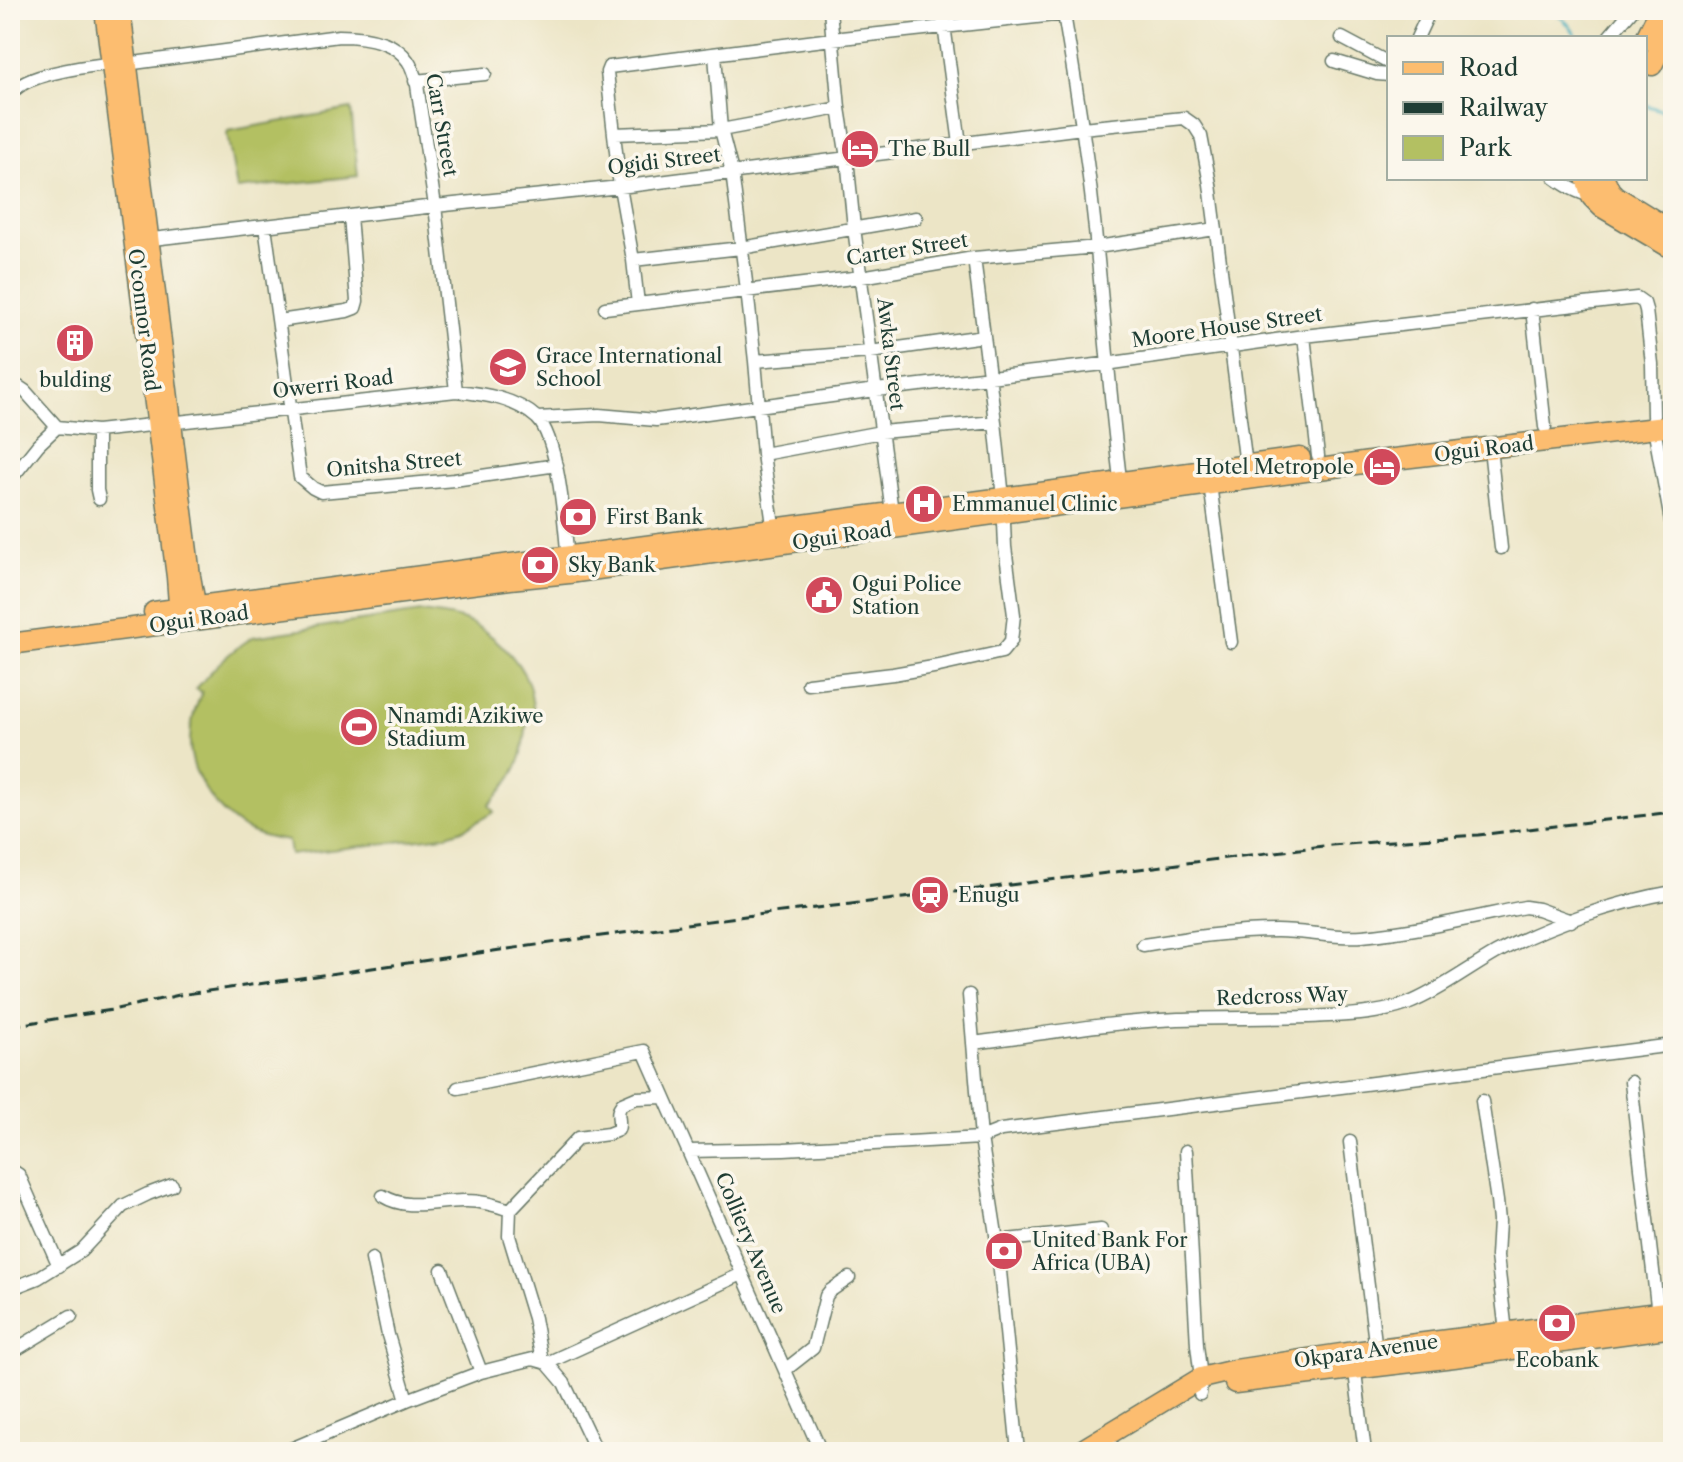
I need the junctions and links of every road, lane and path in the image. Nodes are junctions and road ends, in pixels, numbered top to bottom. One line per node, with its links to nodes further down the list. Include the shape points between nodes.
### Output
1 (105, 10): 19 (main road)
2 (120, 10): 19 (main road)
3 (830, 10): 15 (street, Awka Street)
4 (942, 10): 10 (street)
5 (1430, 10): 11 (street)
6 (1632, 10): 12 (street)
7 (1660, 10): 13 (main road)
8 (1064, 12): 10 (street); 26 (street)
9 (1673, 22): 20 (main road)
10 (944, 26): 15 (street); 29 (street)
11 (1418, 36)
12 (1610, 36)
13 (1647, 36)
14 (1342, 38): 18 (street)
15 (832, 39): 16 (street); 25 (street, Awka Street)
16 (715, 55): 27 (street); 28 (street, via 609,67)
17 (1334, 61): 22 (street)
18 (1387, 62)
19 (119, 63): 23 (street, Carr Street, via 357,36 396,50 407,59); 24 (street, Carr Street, via 33,79); 42 (main road, O'connor Road)
20 (1649, 70)
21 (485, 74): 23 (street)
22 (1387, 75)
23 (415, 81): 35 (street, Carr Street)
24 (10, 94)
25 (839, 108): 27 (street); 30 (street, Awka Street)
26 (1082, 128): 29 (street, Ogidi Street); 40 (street, Ogidi Street, via 1184,118 1194,125 1201,136); 43 (street)
27 (721, 130): 28 (street); 31 (street)
28 (614, 134): 34 (street)
29 (960, 144): 30 (street, Ogidi Street)
30 (847, 158): 31 (street, Ogidi Street); 39 (street, Awka Street)
31 (732, 172): 34 (street, Ogidi Street); 44 (street)
32 (1559, 180): 33 (street, via 1578,191)
33 (1598, 186): 41 (main road); 45 (main road, via 1602,207)
34 (620, 187): 35 (street, Ogidi Street); 47 (street)
35 (435, 206): 36 (street, Ogidi Street); 63 (street, Carr Street)
36 (350, 216): 38 (street, Ogidi Street); 53 (street, via 355,308)
37 (916, 218): 39 (street)
38 (265, 226): 42 (street, Ogidi Street); 53 (street, Onitsha Street)
39 (854, 228): 44 (street); 48 (street, Awka Street)
40 (1215, 229): 43 (street, Carter Street); 56 (street)
41 (1673, 232)
42 (141, 240): 69 (main road, O'connor Road)
43 (1097, 247): 46 (street, Carter Street); 59 (street)
44 (741, 248): 47 (street); 49 (street)
45 (1673, 249)
46 (974, 258): 48 (street, Carter Street); 54 (street)
47 (633, 260): 50 (street)
48 (861, 277): 49 (street, Carter Street); 57 (street, Awka Street)
49 (747, 290): 50 (street, Carter Street); 58 (street)
50 (638, 304): 51 (street, Carter Street)
51 (605, 308)
52 (1532, 309): 55 (street, Moore House Street); 67 (street, Moore House Street, via 1637,298 1644,303); 71 (street)
53 (279, 321): 65 (street, Onitsha Street)
54 (984, 336): 57 (street); 60 (street)
55 (1304, 336): 56 (street, Moore House Street); 76 (street)
56 (1229, 346): 59 (street, Moore House Street); 78 (street)
57 (870, 352): 58 (street); 62 (street, Awka Street)
58 (755, 361): 64 (street)
59 (1107, 364): 60 (street, Moore House Street); 81 (street)
60 (989, 378): 62 (street, Moore House Street); 68 (street)
61 (10, 385): 70 (street, via 25,391)
62 (876, 390): 64 (street, Moore House Street); 73 (street, Awka Street)
63 (456, 391): 65 (street, Owerri Road); 66 (street, Owerri Road, via 497,397)
64 (759, 407): 66 (street, Moore House Street, via 656,420 599,415); 75 (street)
65 (290, 409): 69 (street, Owerri Road); 77 (street, Onitsha Street, via 300,477 321,492)
66 (537, 418): 77 (street)
67 (1663, 421): 71 (main road, Ogui Road); 74 (main road, Ogui Road); 85 (street)
68 (995, 422): 73 (street); 83 (street)
69 (164, 424): 72 (street, Owerri Road); 89 (main road, O'connor Road)
70 (57, 427): 72 (street, Owerri Road); 79 (street)
71 (1545, 427): 76 (main road, Ogui Road)
72 (97, 431): 82 (street)
73 (881, 432): 75 (street); 84 (street, Awka Street)
74 (1490, 448): 80 (main road, Ogui Road); 87 (street)
75 (763, 454): 86 (street)
76 (1318, 456): 78 (main road, Ogui Road)
77 (557, 465): 88 (street)
78 (1246, 465): 81 (main road, Ogui Road)
79 (10, 480)
80 (1210, 484): 81 (main road, Ogui Road); 94 (street)
81 (1122, 489): 83 (main road, Ogui Road)
82 (99, 499)
83 (1002, 506): 84 (main road, Ogui Road); 86 (main road, Ogui Road); 96 (street, via 1014,615 1007,648 939,666)
84 (892, 512): 86 (main road, Ogui Road)
85 (1673, 532)
86 (774, 536): 88 (main road, Ogui Road)
87 (1501, 548)
88 (568, 564): 90 (main road, Ogui Road); 92 (main road, Ogui Road, via 510,579)
89 (184, 576): 90 (main road); 91 (main road); 92 (main road, O'connor Road)
90 (218, 602): 92 (main road, Ogui Road)
91 (155, 612): 92 (main road, Ogui Road); 93 (main road, Ogui Road)
92 (188, 614): 95 (main road, Ogui Road)
93 (10, 630)
94 (1231, 642)
95 (10, 644)
96 (808, 684)
97 (1673, 892): 98 (street, Redcross Way)
98 (1571, 921): 99 (street, via 1525,907 1361,936 1218,933); 101 (street, Redcross Way, via 1507,947 1407,1004 1381,1010 1147,1021)
99 (1143, 945)
100 (969, 995): 101 (street)
101 (973, 1043): 107 (street)
102 (1673, 1045): 107 (street, via 1001,1130)
103 (1631, 1082): 124 (street)
104 (458, 1088): 105 (street, Colliery Avenue, via 644,1051)
105 (664, 1097): 109 (street, Colliery Avenue); 114 (street, via 622,1104 618,1130 578,1138)
106 (1482, 1101): 125 (street, via 1497,1201)
107 (981, 1138): 109 (street); 116 (street)
108 (1350, 1142): 127 (street)
109 (689, 1151): 120 (street, Colliery Avenue)
110 (1186, 1151): 133 (street)
111 (10, 1169): 118 (street, via 19,1175)
112 (172, 1185): 118 (street, via 123,1206 81,1251)
113 (383, 1196): 114 (street, via 408,1205 466,1201)
114 (510, 1210): 130 (street, via 509,1236)
115 (1101, 1230): 116 (street)
116 (997, 1241): 139 (street)
117 (372, 1259): 134 (street)
118 (59, 1266): 122 (street)
119 (442, 1270): 132 (street)
120 (742, 1274): 130 (street); 131 (street, Colliery Avenue)
121 (849, 1278): 131 (street, via 826,1296 813,1348)
122 (10, 1289)
123 (71, 1316): 128 (street)
124 (1668, 1317): 125 (main road, Okpara Avenue); 126 (main road, Okpara Avenue)
125 (1506, 1332): 126 (main road, Okpara Avenue)
126 (1453, 1348): 127 (main road, Okpara Avenue); 129 (main road, Okpara Avenue)
127 (1376, 1350): 129 (main road, Okpara Avenue)
128 (10, 1353)
129 (1354, 1360): 133 (main road, Okpara Avenue, via 1235,1370); 141 (street)
130 (544, 1362): 132 (street, via 527,1359); 137 (street, via 567,1388)
131 (785, 1370): 138 (street, Colliery Avenue)
132 (481, 1372): 134 (street)
133 (1200, 1386): 135 (main road, Okpara Avenue); 140 (main road, Okpara Avenue)
134 (407, 1400): 136 (street)
135 (1111, 1450)
136 (284, 1452)
137 (597, 1452)
138 (821, 1452)
139 (1018, 1452)
140 (1079, 1452)
141 (1365, 1452)

